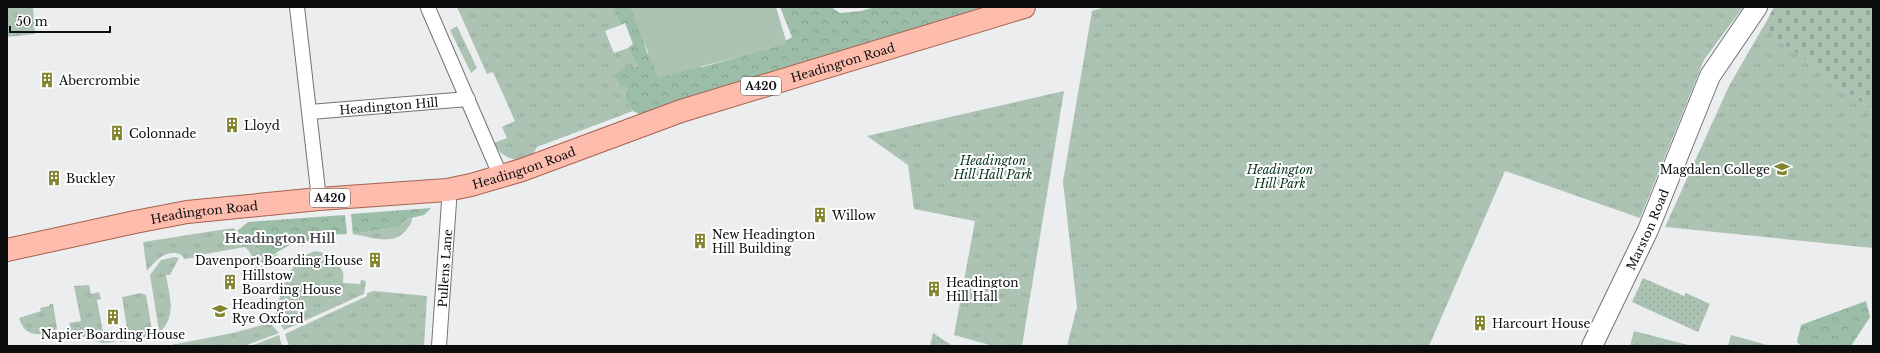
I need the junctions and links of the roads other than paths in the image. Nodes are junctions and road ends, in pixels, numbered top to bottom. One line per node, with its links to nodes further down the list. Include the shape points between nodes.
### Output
1 (297, 7): 6 (street)
2 (1024, 7): 7 (main road, Headington Road / A420, via 681,111)
3 (1757, 7): 12 (main road, Marston Road, via 1710,76 1648,230)
4 (428, 8): 5 (street)
5 (468, 99): 6 (street, Headington Hill); 7 (street)
6 (310, 112): 9 (street)
7 (501, 177): 8 (main road, Headington Road / A420)
8 (447, 190): 9 (main road, Headington Road / A420); 11 (street, Pullens Lane, via 450,202)
9 (319, 199): 10 (main road, Headington Road / A420, via 227,207 163,216)
10 (7, 250)
11 (439, 346)
12 (1592, 346)

